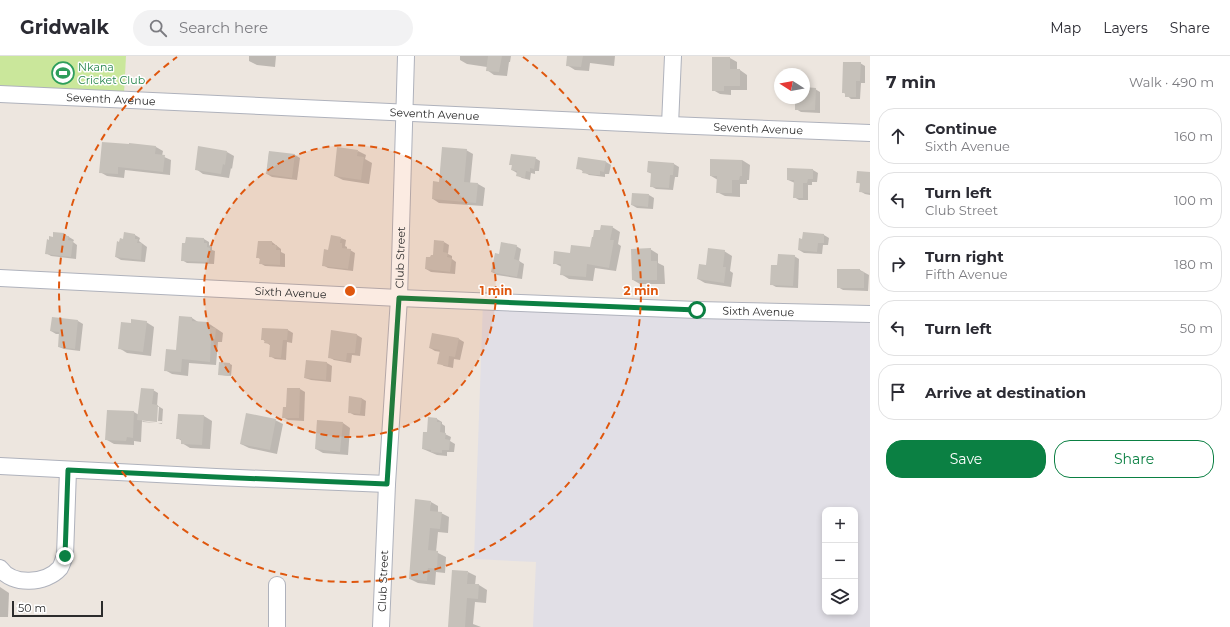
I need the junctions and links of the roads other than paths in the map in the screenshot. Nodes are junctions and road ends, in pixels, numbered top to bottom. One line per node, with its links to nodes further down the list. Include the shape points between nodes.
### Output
1 (406, 56): 4 (street, Club Street)
2 (673, 56): 5 (street)
3 (0, 94): 4 (street, Seventh Avenue)
4 (404, 113): 5 (street, Seventh Avenue); 8 (street, Club Street)
5 (670, 125): 6 (street, Seventh Avenue)
6 (870, 133)
7 (0, 278): 8 (street, Sixth Avenue)
8 (399, 298): 9 (street, Sixth Avenue); 12 (street, Club Street)
9 (870, 314)
10 (0, 466): 11 (street)
11 (68, 470): 12 (street); 13 (street, via 65,556 61,567 52,575 30,581 10,577)
12 (387, 484): 16 (street, Club Street)
13 (0, 568)
14 (277, 585): 15 (street)
15 (277, 627)
16 (382, 627)

